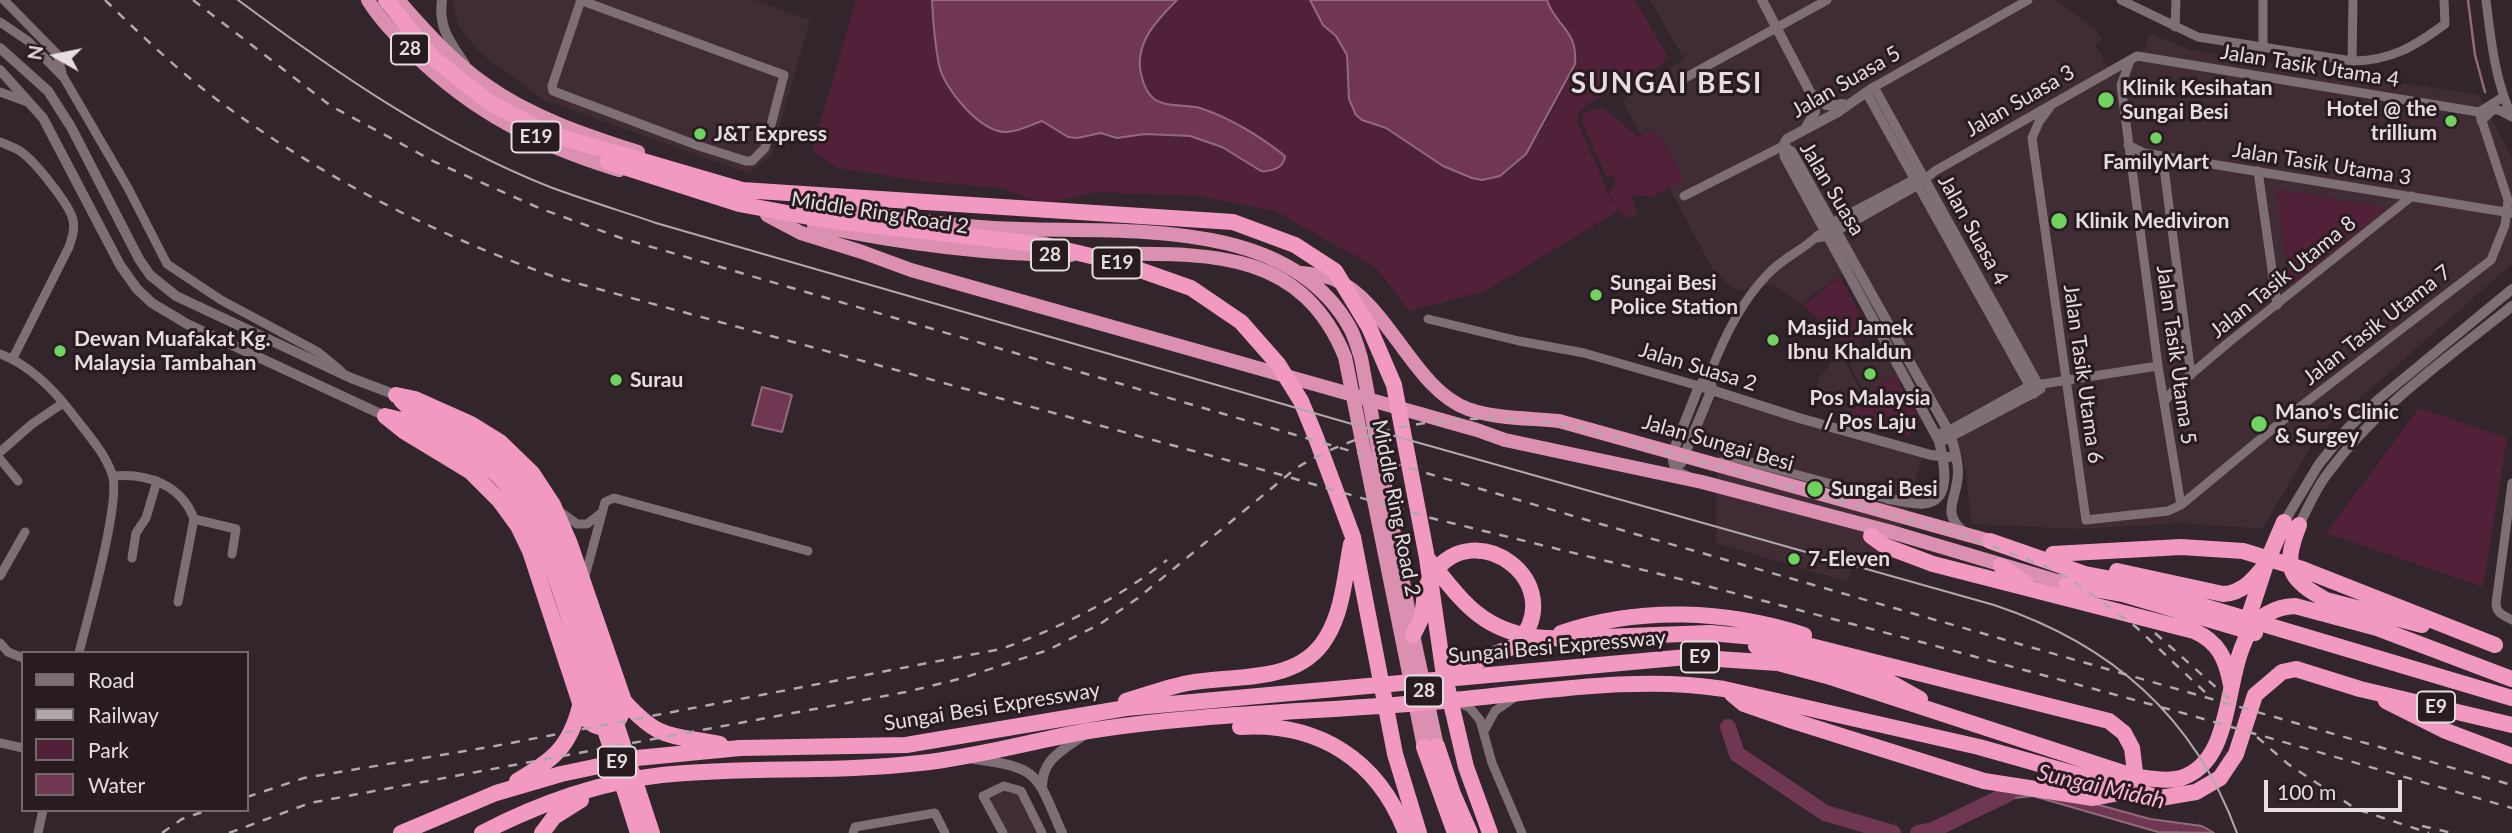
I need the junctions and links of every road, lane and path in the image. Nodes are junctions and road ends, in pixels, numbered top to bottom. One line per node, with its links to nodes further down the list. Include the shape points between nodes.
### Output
1 (4, 0): 27 (street, via 57,54)
2 (368, 0): 53 (highway, Middle Ring Road 2 / 28, via 444,83 499,121 604,166)
3 (377, 0): 97 (highway, E19, via 429,65 485,113 545,142 739,204 825,220 1045,245 1120,263 1191,288 1241,322 1278,364 1301,401)
4 (386, 0): 103 (highway, E19, via 434,58 489,102 535,127 742,190 1233,222 1295,245 1335,271 1369,327 1394,385)
5 (398, 0): 25 (highway, Middle Ring Road 2 / 28)
6 (442, 0): 25 (street, via 442,26)
7 (580, 0): 7 (street, via 553,91 752,161 765,148 784,75)
8 (1762, 0): 18 (street)
9 (1827, 0): 18 (street)
10 (2028, 0): 30 (street, Jalan Suasa 5)
11 (2121, 0): 19 (street)
12 (2176, 0): 19 (street)
13 (2263, 0): 21 (street)
14 (2353, 0): 23 (street)
15 (2444, 0): 23 (street, via 2445,24 2411,48 2372,61)
16 (2486, 0): 33 (street)
17 (0, 22): 27 (street, via 28,41)
18 (1776, 27): 28 (street); 32 (street)
19 (2175, 27): 21 (street, via 2198,37)
20 (0, 48): 65 (street, via 48,91 150,275 176,296)
21 (2263, 48): 23 (street)
22 (2134, 57): 26 (street, Jalan Suasa 3); 29 (street, Jalan Tasik Utama 5); 37 (street, Jalan Tasik Utama 4)
23 (2353, 61)
24 (0, 70): 35 (street)
25 (471, 74): 55 (highway, Middle Ring Road 2 / 28, via 505,97 571,129 760,188 923,221 1184,235 1257,253)
26 (2104, 76): 29 (street); 36 (street, Jalan Suasa 3)
27 (64, 78): 65 (street, via 167,264 221,300 318,352)
28 (1683, 79)
29 (2121, 85): 43 (street, Jalan Tasik Utama 5)
30 (1870, 89): 34 (street, Jalan Suasa 5); 49 (street, Jalan Suasa 4)
31 (0, 92): 35 (street)
32 (1810, 92): 34 (street, via 1826,106); 39 (street, via 1815,111)
33 (2503, 97): 37 (street); 38 (street)
34 (1849, 102): 39 (street, Jalan Suasa 5)
35 (32, 104): 75 (street, via 54,136 120,265 152,303 187,324)
36 (2050, 107): 40 (street, Jalan Suasa 3); 41 (street)
37 (2480, 116): 38 (street, Jalan Tasik Utama 4, via 2499,110); 52 (street)
38 (2512, 117)
39 (1805, 129): 44 (street, Jalan Suasa 5)
40 (2010, 130): 41 (street, via 2025,131); 49 (street, Jalan Suasa 3)
41 (2032, 138): 66 (street, Jalan Tasik Utama 6)
42 (0, 142): 61 (street, via 37,166 73,222 66,254)
43 (2127, 145): 45 (street, Jalan Tasik Utama 3, via 2144,153); 46 (street, Jalan Tasik Utama 5)
44 (1783, 146): 50 (street, Jalan Suasa 5); 54 (street, Jalan Suasa, via 1785,157)
45 (2183, 159): 47 (street, via 2171,163); 48 (street, Jalan Tasik Utama 3)
46 (2132, 170): 47 (street, via 2142,158 2158,161); 62 (street, Jalan Tasik Utama 5)
47 (2165, 172): 64 (street)
48 (2258, 172): 51 (street, Jalan Tasik Utama 3); 57 (street)
49 (1919, 180): 54 (street, Jalan Suasa 3); 70 (street, Jalan Suasa 4)
50 (1684, 196)
51 (2412, 196): 52 (street, Jalan Tasik Utama 3); 57 (street, Jalan Tasik Utama 8)
52 (2510, 212): 89 (street, Jalan Tasik Utama 7, via 2491,260 2308,400)
53 (767, 215): 82 (highway, via 801,233 911,270 1505,440); 142 (highway, Middle Ring Road 2 / 28, via 907,243 998,252 1214,256 1290,284 1320,310 1345,357)
54 (1830, 230): 63 (street, Jalan Suasa 3, via 1766,275 1721,345); 76 (street, Jalan Suasa)
55 (1297, 272): 82 (highway, Jalan Sungai Besi, via 1334,279 1357,295 1438,388 1467,409 1559,421); 114 (highway, Middle Ring Road 2 / 28, via 1335,305 1352,330 1361,358)
56 (2512, 289): 92 (street, via 2348,428 2319,464)
57 (2277, 305): 64 (street, Jalan Tasik Utama 8)
58 (2512, 306): 92 (street, via 2356,437)
59 (1428, 319): 68 (street, Jalan Suasa 2, via 1584,353)
60 (0, 354): 61 (street)
61 (13, 358): 74 (street)
62 (2158, 366): 66 (street); 67 (street, Jalan Tasik Utama 5)
63 (1710, 374): 68 (street, Jalan Suasa 3); 71 (street, Jalan Suasa 3)
64 (2191, 374): 69 (street, Jalan Tasik Utama 8)
65 (351, 378): 72 (street)
66 (2065, 379): 70 (street); 89 (street, Jalan Tasik Utama 6, via 2086,520 2168,511)
67 (2161, 381): 69 (street); 73 (street, Jalan Tasik Utama 5)
68 (1699, 386): 71 (street, Jalan Suasa 2); 82 (street, Jalan Suasa 3)
69 (2177, 386): 73 (street, Jalan Tasik Utama 8)
70 (2037, 388): 76 (street)
71 (1712, 389): 78 (street, Jalan Suasa 2); 82 (street)
72 (396, 395): 88 (highway, via 471,424 500,442 532,473); 107 (highway, via 409,408 476,443 501,463 541,513)
73 (2165, 401): 89 (street, Jalan Tasik Utama 5)
74 (63, 403): 77 (street); 83 (street)
75 (385, 416): 107 (highway, via 408,421 492,470 512,491); 133 (highway, via 471,472 518,526)
76 (1944, 436): 78 (street, Jalan Suasa); 79 (street, Jalan Suasa)
77 (0, 452)
78 (1942, 457): 79 (street, Jalan Suasa 2); 87 (street, Jalan Suasa, via 1943,485 1934,501 1919,504)
79 (1956, 457): 95 (street, Jalan Suasa, via 1958,475 1950,514)
80 (0, 459): 84 (street)
81 (1716, 463): 82 (highway, Jalan Sungai Besi); 87 (street, via 1735,458); 93 (highway, Jalan Sungai Besi)
82 (1671, 465): 96 (highway, via 1688,488); 105 (highway, via 1702,482)
83 (114, 476): 85 (street, via 141,475); 120 (street, via 115,496)
84 (18, 481)
85 (157, 481): 91 (street, via 186,502); 102 (street, via 146,518 136,533)
86 (2512, 483): 112 (street, via 2496,610)
87 (1888, 499): 93 (street)
88 (553, 505): 90 (street, via 577,524 587,524); 107 (highway)
89 (2181, 505)
90 (600, 513): 99 (street, via 605,502 614,498); 107 (street)
91 (194, 519): 100 (street, via 236,529); 111 (street)
92 (2291, 523): 104 (highway); 110 (highway, via 2290,567 2302,586)
93 (1936, 526): 95 (highway, Jalan Sungai Besi)
94 (24, 532): 106 (street)
95 (1968, 535): 98 (highway, Jalan Sungai Besi)
96 (1871, 536): 109 (highway, via 1933,564)
97 (1353, 537): 135 (highway, via 1337,614 1326,639 1308,659 1280,672 1188,683); 163 (highway, E19, via 1395,754)
98 (1990, 541): 101 (highway); 130 (highway, via 2085,574)
99 (808, 551)
100 (232, 554)
101 (2053, 554): 104 (highway, via 2214,593 2243,588); 117 (highway, via 2181,547 2243,551 2302,569)
102 (132, 558)
103 (1427, 558): 115 (highway, via 1474,613 1492,624 1535,637); 166 (highway, E19, via 1443,669 1466,767)
104 (2266, 564): 121 (highway)
105 (2001, 566): 108 (highway); 109 (highway)
106 (0, 576)
107 (571, 583): 131 (highway); 156 (highway); 157 (highway)
108 (2067, 584): 109 (highway); 134 (highway, via 2123,594)
109 (2026, 585): 126 (highway, via 2206,636 2224,657)
110 (2326, 600): 113 (highway); 117 (highway)
111 (177, 602)
112 (2512, 620)
113 (2377, 628): 121 (highway, Sungai Besi Expressway / E9, via 2295,606 2271,610 2260,618); 124 (highway, Sungai Besi Expressway / E9)
114 (1413, 635): 118 (highway, via 1422,618 1427,584 1438,568 1450,557 1490,552 1512,563 1531,589 1533,606 1524,635); 142 (highway, Middle Ring Road 2 / 28)
115 (1576, 638): 123 (highway, via 1710,633 1787,640); 136 (highway, via 1675,645 1744,643 1886,680)
116 (0, 643): 122 (street)
117 (2495, 645): 119 (highway)
118 (1515, 646): 123 (highway, via 1600,622 1692,614 1774,625); 125 (highway)
119 (2512, 650)
120 (79, 651)
121 (2241, 651): 126 (highway, Sungai Besi Expressway / E9)
122 (21, 657)
123 (1907, 671): 128 (highway, via 2109,721 2124,733 2132,748 2132,780 2114,794 2093,798 1984,780 1744,704)
124 (2512, 679)
125 (1435, 680): 135 (highway, Sungai Besi Expressway / E9, via 1226,697); 136 (highway, Sungai Besi Expressway / E9, via 1655,659 1723,658 1778,663)
126 (2231, 687): 136 (highway, Sungai Besi Expressway / E9, via 2210,756 2178,779 2133,776)
127 (2360, 688): 128 (highway, Sungai Besi Expressway / E9, via 2296,669 2282,672 2255,695 2228,768 2209,786 2181,797 2160,798 1979,747); 138 (highway, Sungai Besi Expressway / E9); 145 (highway)
128 (1724, 689): 129 (highway, Sungai Besi Expressway / E9, via 1644,682)
129 (1520, 694): 132 (highway, Sungai Besi Expressway / E9); 140 (street, via 1495,710)
130 (2512, 698)
131 (624, 701): 133 (highway, via 619,720 601,728 584,718); 144 (highway, via 667,735)
132 (1450, 701): 137 (highway, Sungai Besi Expressway / E9); 140 (street, via 1470,708)
133 (580, 706): 149 (highway, via 562,750)
134 (2512, 709)
135 (1069, 717): 144 (highway, Sungai Besi Expressway / E9, via 906,745)
136 (1952, 717)
137 (1193, 720): 139 (highway, Sungai Besi Expressway / E9); 162 (highway, via 1290,729 1331,744 1382,786)
138 (2512, 725)
139 (1088, 731): 146 (highway, Sungai Besi Expressway / E9); 148 (street, via 1045,766)
140 (1484, 731): 167 (street)
141 (0, 743): 143 (street)
142 (1431, 746): 164 (highway); 165 (highway)
143 (21, 748)
144 (740, 748): 149 (highway, Sungai Besi Expressway / E9, via 637,758)
145 (2512, 756)
146 (961, 757): 147 (highway, Sungai Besi Expressway / E9, via 847,769 659,775); 148 (street, via 1020,767)
147 (607, 785): 154 (highway, Sungai Besi Expressway / E9, via 539,805); 155 (highway, via 562,810)
148 (1042, 787): 161 (street)
149 (496, 793): 152 (highway, Sungai Besi Expressway / E9)
150 (43, 812): 153 (street)
151 (854, 830): 158 (street, via 935,813)
152 (407, 831)
153 (38, 833)
154 (482, 833)
155 (542, 833)
156 (638, 833)
157 (652, 833)
158 (945, 833)
159 (1003, 833): 160 (street, via 983,796 1003,786 1021,791)
160 (1042, 833)
161 (1062, 833)
162 (1406, 833)
163 (1419, 833)
164 (1455, 833)
165 (1470, 833)
166 (1490, 833)
167 (1522, 833)

